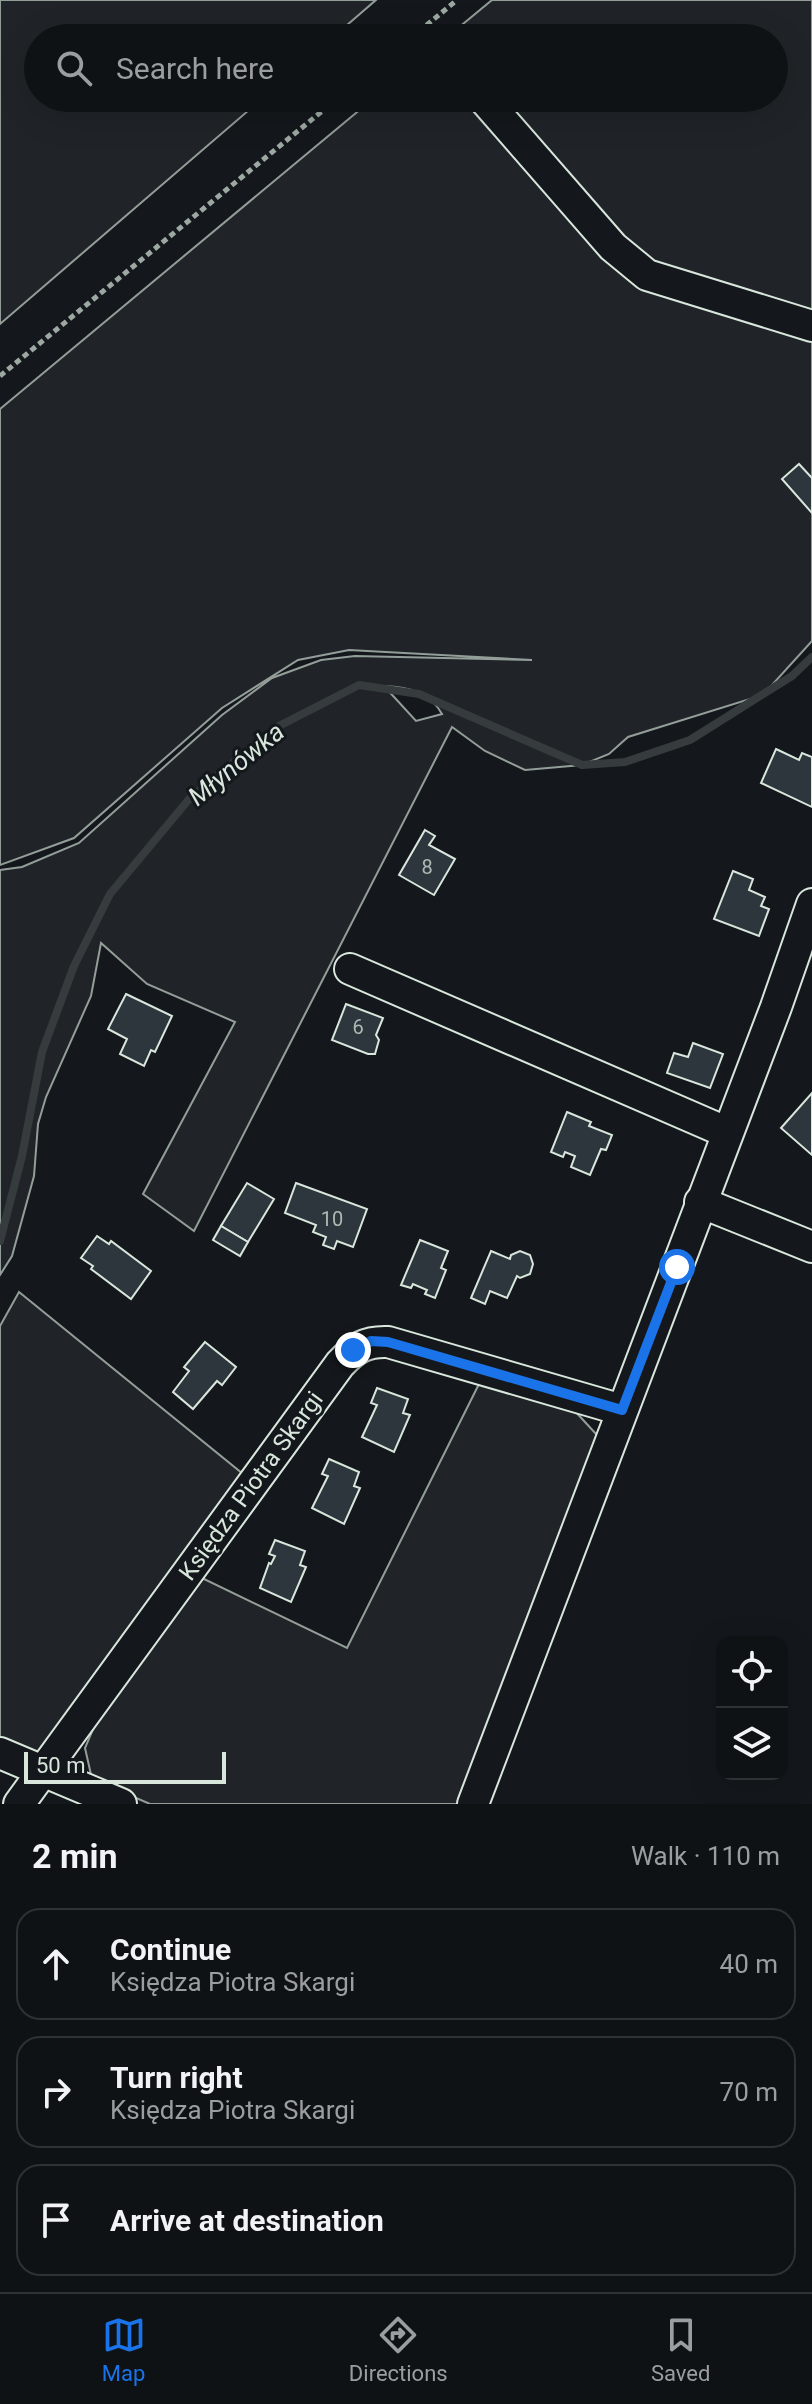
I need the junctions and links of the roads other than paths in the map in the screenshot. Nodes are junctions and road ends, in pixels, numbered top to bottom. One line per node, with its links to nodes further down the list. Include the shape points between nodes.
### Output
1 (495, 112): 2 (street, via 613,247 647,275)
2 (812, 326)
3 (812, 904): 5 (street)
4 (350, 969): 5 (street)
5 (726, 1132): 6 (street)
6 (700, 1202): 7 (street); 8 (street)
7 (812, 1247)
8 (622, 1410): 10 (street, Księdza Piotra Skargi, via 388,1342 371,1341 353,1350); 13 (street)
9 (0, 1753): 10 (street)
10 (42, 1772): 11 (street, Księdza Piotra Skargi); 12 (street)
11 (19, 1804)
12 (121, 1804)
13 (473, 1804)

